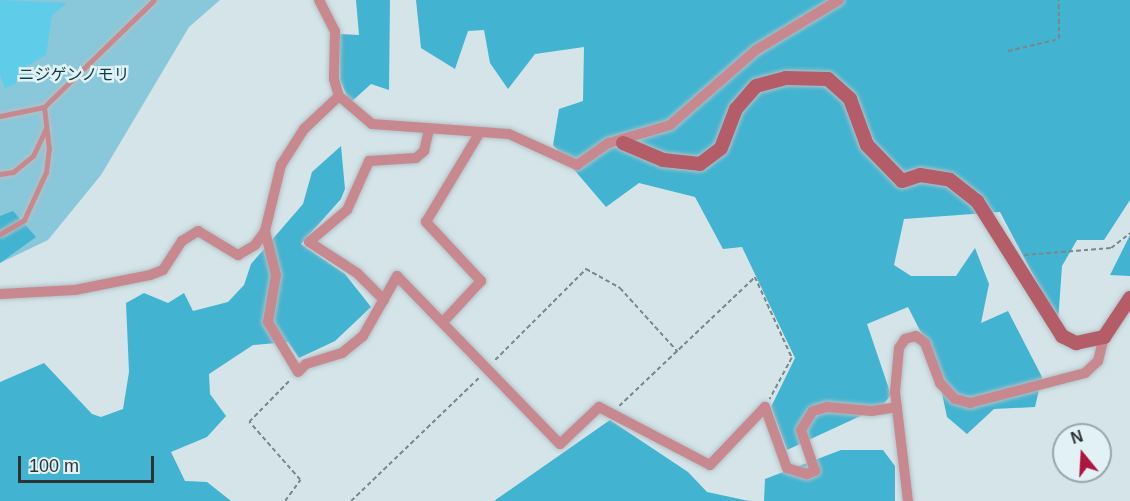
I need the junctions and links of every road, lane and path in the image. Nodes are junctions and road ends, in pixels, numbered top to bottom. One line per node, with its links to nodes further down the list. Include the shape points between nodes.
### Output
1 (154, 0): 7 (lane)
2 (319, 0): 6 (street, via 335,31 334,79)
3 (839, 0): 12 (street, via 756,50 670,125 632,135)
4 (1058, 0): 5 (path, via 1059,39)
5 (1008, 51)
6 (339, 96): 10 (street, via 372,124); 14 (street, via 304,129 281,165)
7 (44, 107): 8 (lane); 9 (lane)
8 (0, 116)
9 (47, 127): 13 (lane, via 33,156 13,172); 16 (lane, via 48,161 39,190 24,220)
10 (429, 130): 11 (street); 19 (street, via 424,151 416,158 369,162 347,210 309,242 357,273)
11 (480, 132): 12 (street, via 509,134 577,165 609,143); 21 (street, via 426,222 481,281)
12 (624, 142): 17 (street, via 663,160 700,164 721,148 736,109 756,86 786,78 828,78 850,99 876,157 902,181 935,176 964,188)
13 (0, 174)
14 (265, 231): 18 (street, via 255,245 238,255 198,231 182,241 173,259 156,273 75,290); 25 (street, via 276,275 268,322)
15 (1130, 233): 17 (path, via 1111,248 1084,253 1048,250)
16 (0, 234)
17 (1011, 258): 22 (street, via 1062,336 1076,343)
18 (0, 294)
19 (384, 300): 21 (street, via 397,276); 25 (street, via 363,336 342,352 306,364)
20 (1128, 307): 22 (street)
21 (442, 322): 24 (street)
22 (1104, 337): 27 (street, via 1098,361 1085,373 970,403 955,399 940,383 924,343 916,336 905,339 897,367)
23 (678, 352): 24 (path, via 620,288 586,270); 26 (path, via 754,277 792,358); 28 (path)
24 (488, 368): 28 (street, via 560,444 599,407); 30 (path)
25 (298, 372): 29 (path, via 249,422 300,480)
26 (765, 407): 27 (street, via 787,468 807,474 815,471 801,430 813,411 827,407 872,411); 28 (street, via 710,465)
27 (897, 407): 31 (street)
28 (612, 413)
29 (285, 501)
30 (351, 501)
31 (908, 501)

